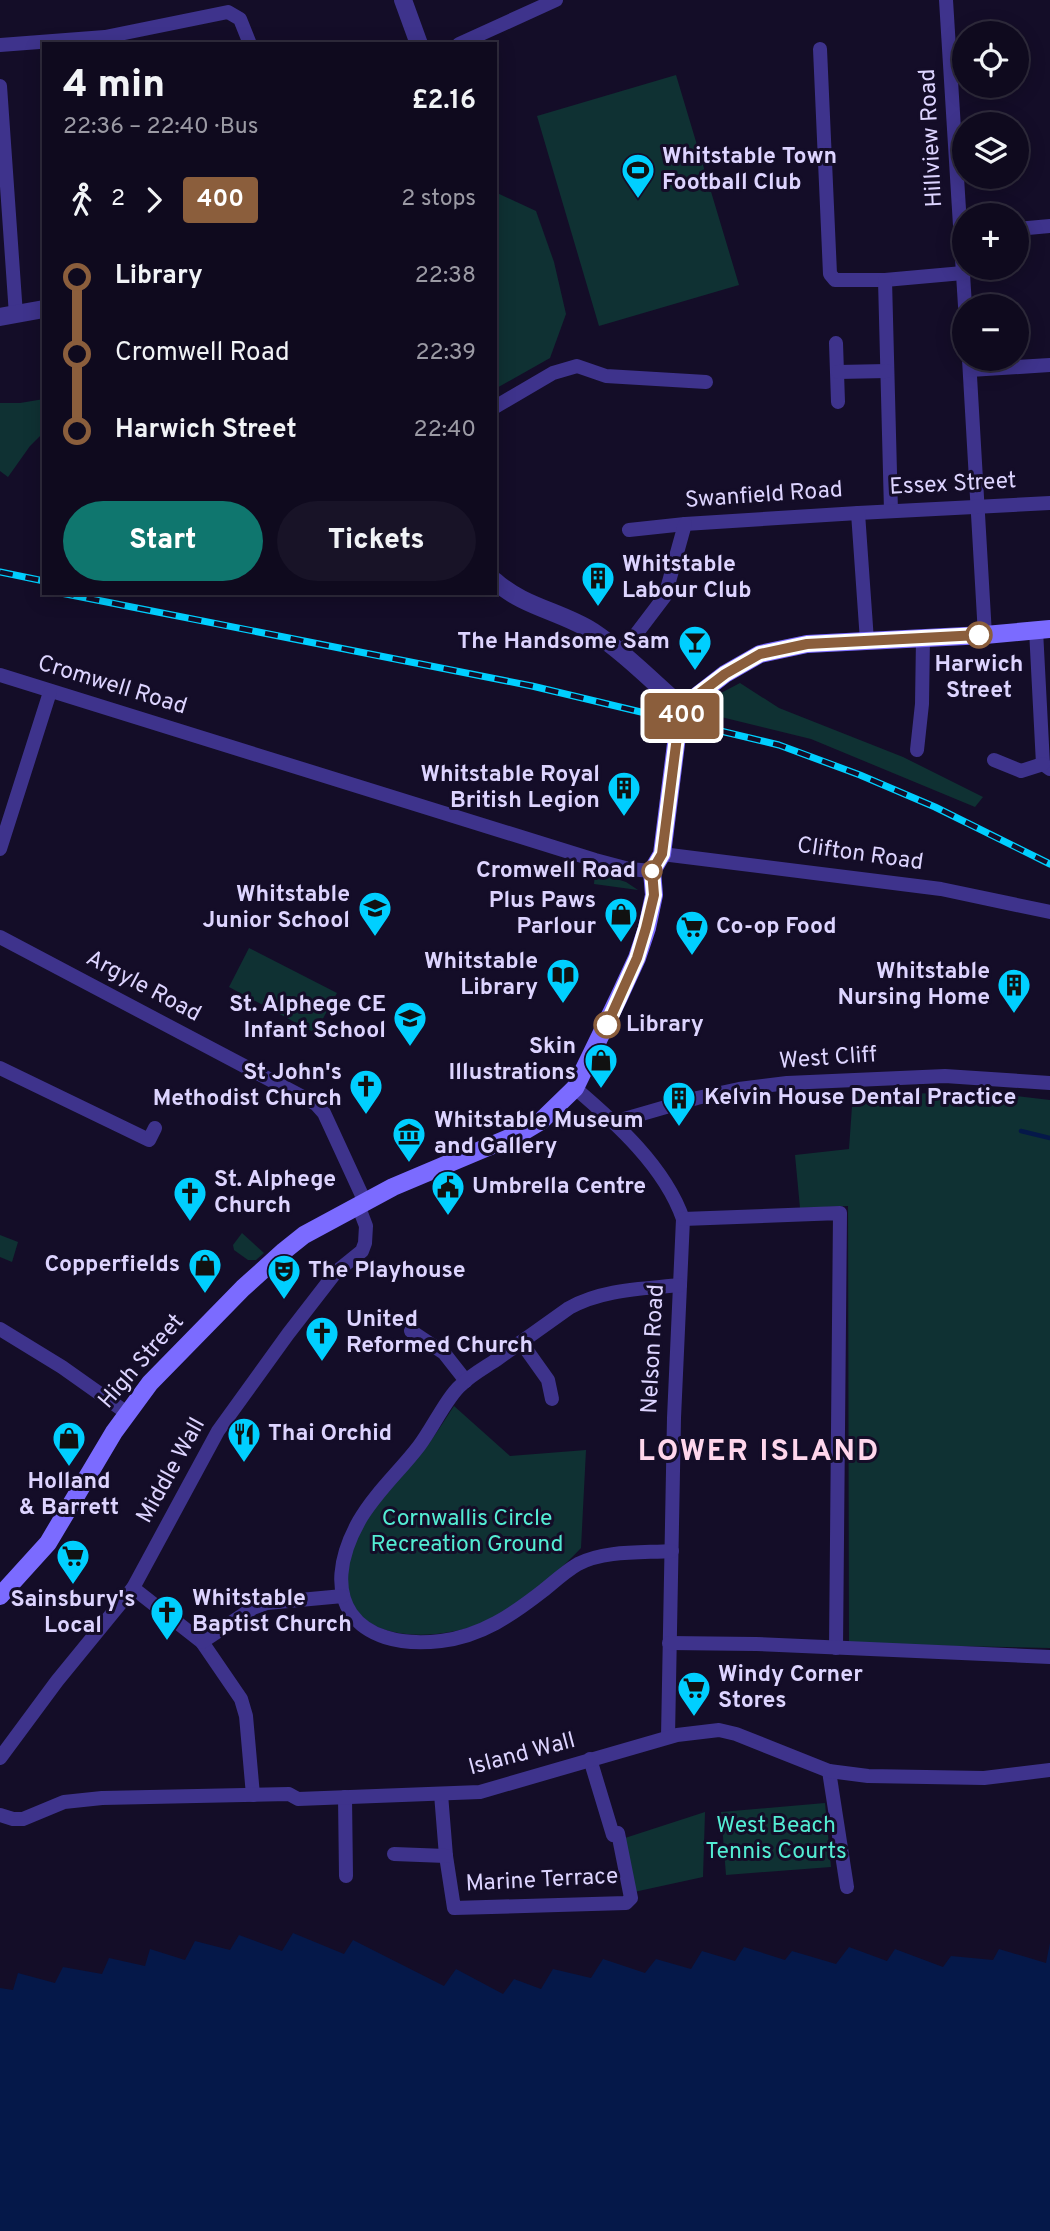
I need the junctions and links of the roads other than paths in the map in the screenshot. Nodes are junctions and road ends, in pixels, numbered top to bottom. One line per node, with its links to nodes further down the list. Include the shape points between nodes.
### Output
1 (402, 0): 5 (street)
2 (555, 0): 6 (street)
3 (946, 0): 10 (street, Hillview Road)
4 (249, 42): 7 (street, via 240,19 228,12 104,37)
5 (418, 42)
6 (463, 42)
7 (0, 45)
8 (820, 48): 14 (street, via 830,274 835,280)
9 (0, 86): 16 (street)
10 (960, 203)
11 (1050, 226): 12 (street)
12 (1029, 228)
13 (952, 274): 14 (street)
14 (885, 281): 20 (street)
15 (42, 309): 16 (street)
16 (8, 316)
17 (836, 343): 22 (street)
18 (1029, 365): 19 (street)
19 (1050, 365)
20 (887, 371): 22 (street); 28 (street)
21 (970, 371): 27 (street)
22 (838, 372): 24 (street)
23 (706, 382): 25 (street, via 606,376 577,366 553,373)
24 (838, 402)
25 (497, 406)
26 (1050, 503): 27 (street, Essex Street)
27 (978, 507): 28 (street, Essex Street); 34 (street)
28 (891, 511): 29 (street, Essex Street)
29 (858, 513): 30 (street, Swanfield Road); 36 (street, Swanfield Road)
30 (685, 524): 31 (street, Swanfield Road); 37 (street, via 665,596)
31 (629, 530)
32 (497, 582): 37 (street, via 592,631)
33 (1043, 630): 34 (main road); 43 (street)
34 (985, 635): 35 (main road)
35 (923, 638): 36 (main road); 41 (street)
36 (867, 641): 40 (main road, via 807,644 760,654 725,674)
37 (621, 654): 40 (street)
38 (0, 676): 39 (street, Cromwell Road)
39 (50, 692): 44 (street); 46 (street, Cromwell Road, via 595,860)
40 (684, 709): 45 (main road)
41 (917, 750)
42 (994, 760): 43 (street, via 1021,771)
43 (1046, 766)
44 (1, 845)
45 (662, 854): 46 (main road); 47 (street, Clifton Road, via 941,889)
46 (652, 871): 51 (main road, High Street, via 654,895 637,958)
47 (1050, 912)
48 (0, 937): 54 (street, Argyle Road, via 316,1104 324,1113)
49 (0, 1068): 53 (street, via 149,1140)
50 (1050, 1083): 52 (street, West Cliff, via 945,1076 787,1083 718,1094)
51 (575, 1088): 52 (street, Nelson Road); 54 (main road, High Street, via 549,1115 520,1133)
52 (614, 1122): 55 (street, Nelson Road, via 662,1178)
53 (155, 1128)
54 (362, 1204): 62 (main road, High Street, via 284,1251 176,1355); 64 (street, Middle Wall, via 366,1226 362,1251 336,1272 218,1431)
55 (682, 1219): 56 (street, Nelson Road); 69 (street, via 840,1213)
56 (680, 1285): 59 (street, via 586,1298); 63 (street, Nelson Road)
57 (0, 1329): 62 (street)
58 (411, 1331): 60 (street, via 444,1353)
59 (521, 1342): 60 (street); 61 (street, via 548,1380)
60 (466, 1381): 66 (street, via 359,1522 341,1576)
61 (551, 1399)
62 (127, 1413): 65 (main road, High Street, via 48,1543)
63 (672, 1551): 66 (street, via 590,1559 502,1621 442,1640 409,1641 377,1635 359,1625); 68 (street, Nelson Road)
64 (133, 1588): 67 (street); 72 (street, Middle Wall)
65 (0, 1596)
66 (343, 1596): 67 (street, via 267,1603)
67 (202, 1642): 77 (street, via 241,1699)
68 (670, 1643): 69 (street); 71 (street, Nelson Road)
69 (836, 1648): 70 (street)
70 (1050, 1657)
71 (668, 1737): 73 (street, Island Wall); 75 (street, Island Wall, via 719,1730)
72 (0, 1758)
73 (590, 1759): 76 (street, Island Wall, via 480,1792); 81 (street, Marine Terrace, via 613,1835 618,1833 631,1898 626,1903 454,1908)
74 (1050, 1770): 75 (street, Island Wall, via 984,1778)
75 (829, 1771): 83 (street)
76 (441, 1794): 78 (street, Island Wall); 81 (street)
77 (253, 1795): 78 (street, Island Wall); 79 (street, Island Wall, via 74,1800 53,1804 23,1819)
78 (345, 1797): 82 (street)
79 (0, 1815)
80 (394, 1854): 81 (street)
81 (446, 1856)
82 (346, 1876)
83 (847, 1887)

